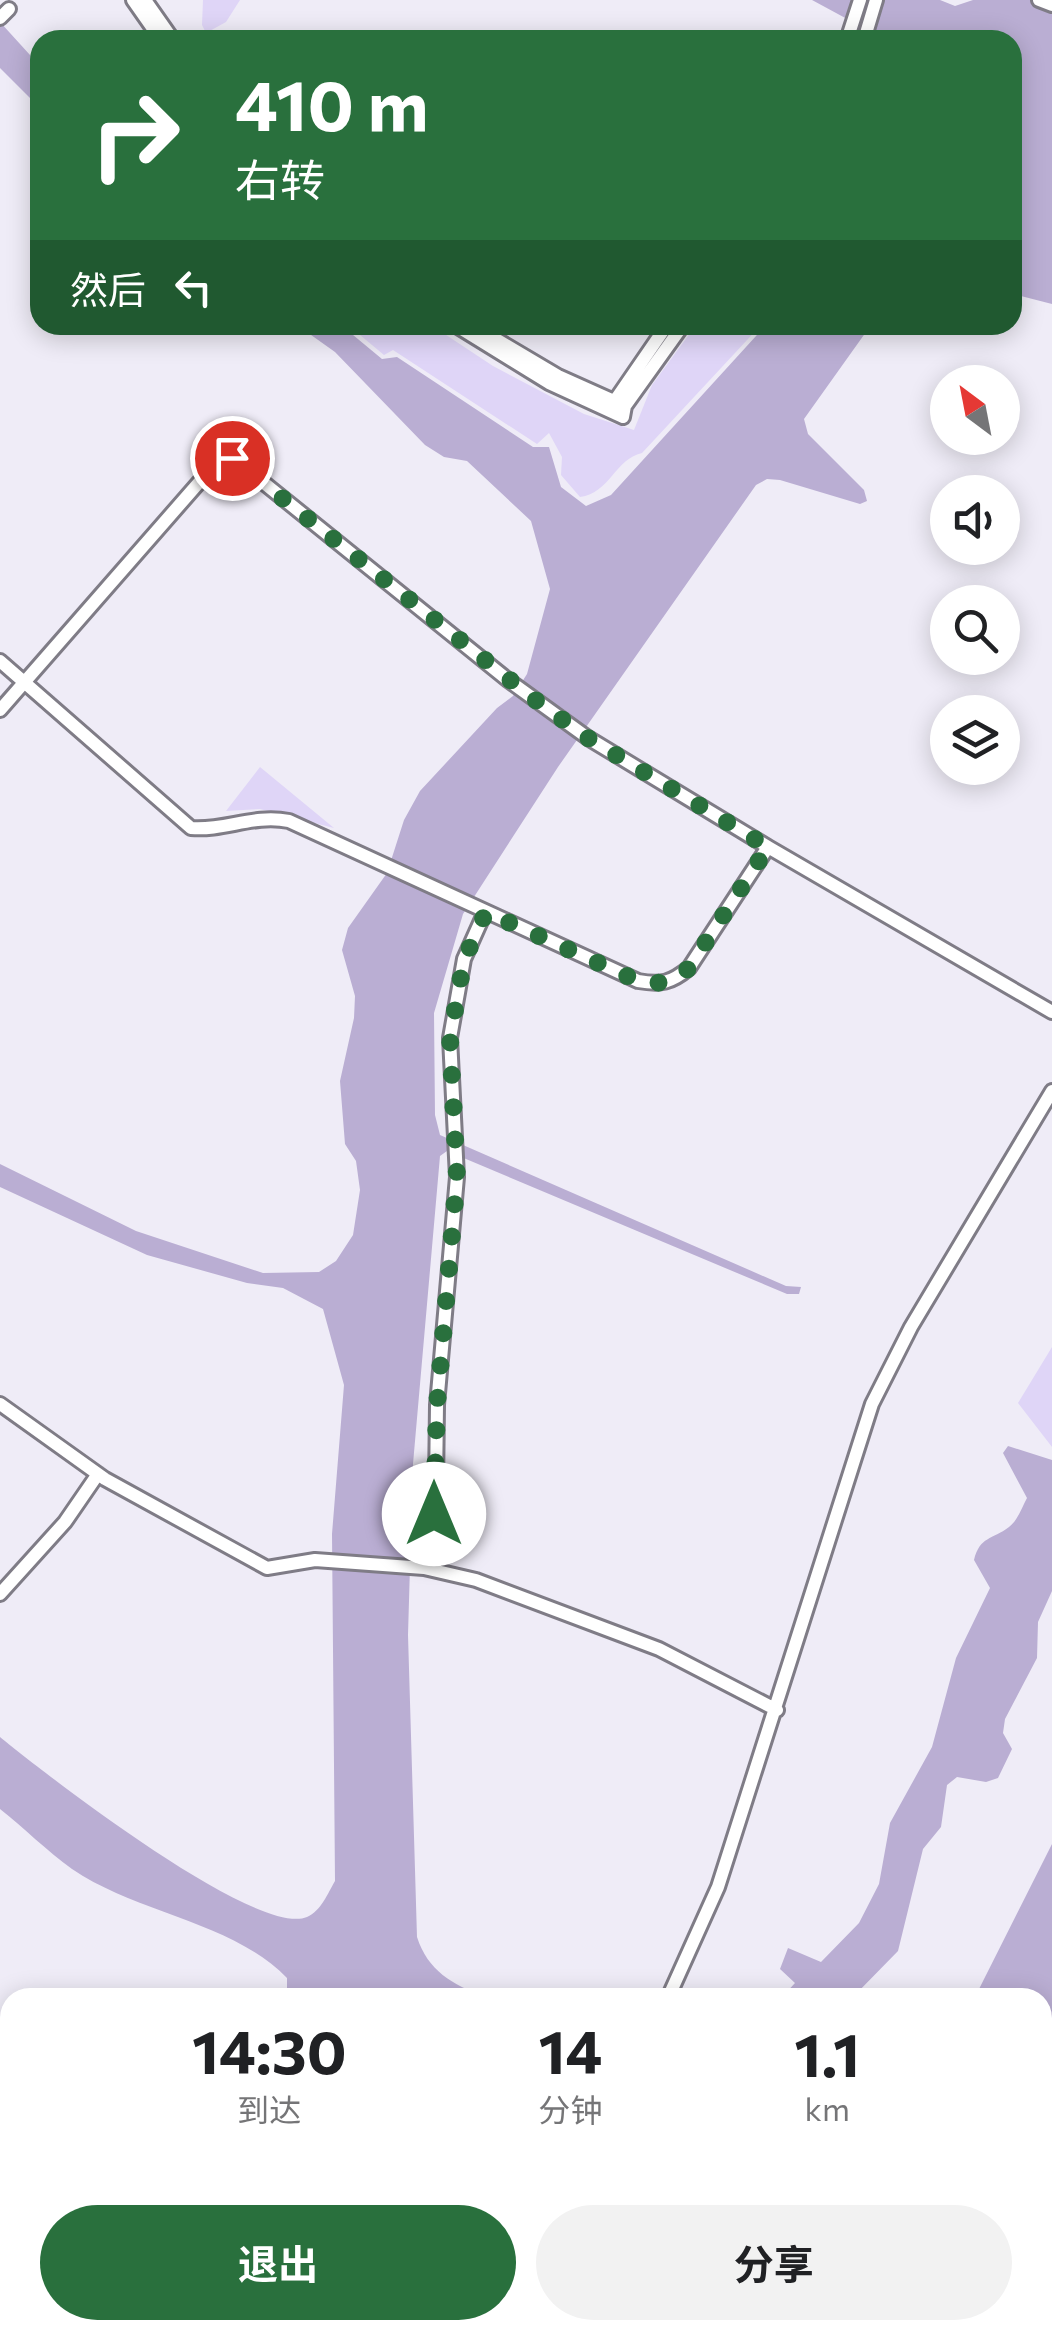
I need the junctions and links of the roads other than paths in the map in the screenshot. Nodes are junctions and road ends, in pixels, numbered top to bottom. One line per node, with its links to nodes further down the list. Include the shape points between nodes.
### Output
1 (134, 0): 7 (street)
2 (145, 0): 8 (street)
3 (860, 0): 9 (street)
4 (876, 0): 10 (street)
5 (1039, 0): 6 (street)
6 (1052, 5)
7 (154, 30)
8 (166, 30)
9 (850, 30)
10 (867, 30)
11 (472, 335): 15 (street, via 549,383)
12 (489, 335): 15 (street)
13 (661, 335): 15 (street)
14 (675, 335): 15 (street)
15 (618, 409)
16 (0, 662): 17 (street)
17 (22, 685): 18 (street); 19 (street, via 216,464 232,458 508,680 588,738); 20 (street, via 190,828 263,816 289,821)
18 (0, 710)
19 (768, 847): 20 (street, via 689,968 658,985); 21 (street)
20 (484, 911): 25 (street, via 464,960 450,1038 457,1177)
21 (1052, 1012)
22 (1052, 1090): 27 (street, via 910,1327 872,1404)
23 (0, 1404): 24 (street)
24 (98, 1474): 25 (street, via 267,1568 315,1560); 26 (street)
25 (429, 1569): 27 (street, via 659,1648)
26 (0, 1594)
27 (778, 1710): 28 (street, via 718,1887)
28 (673, 1988)

